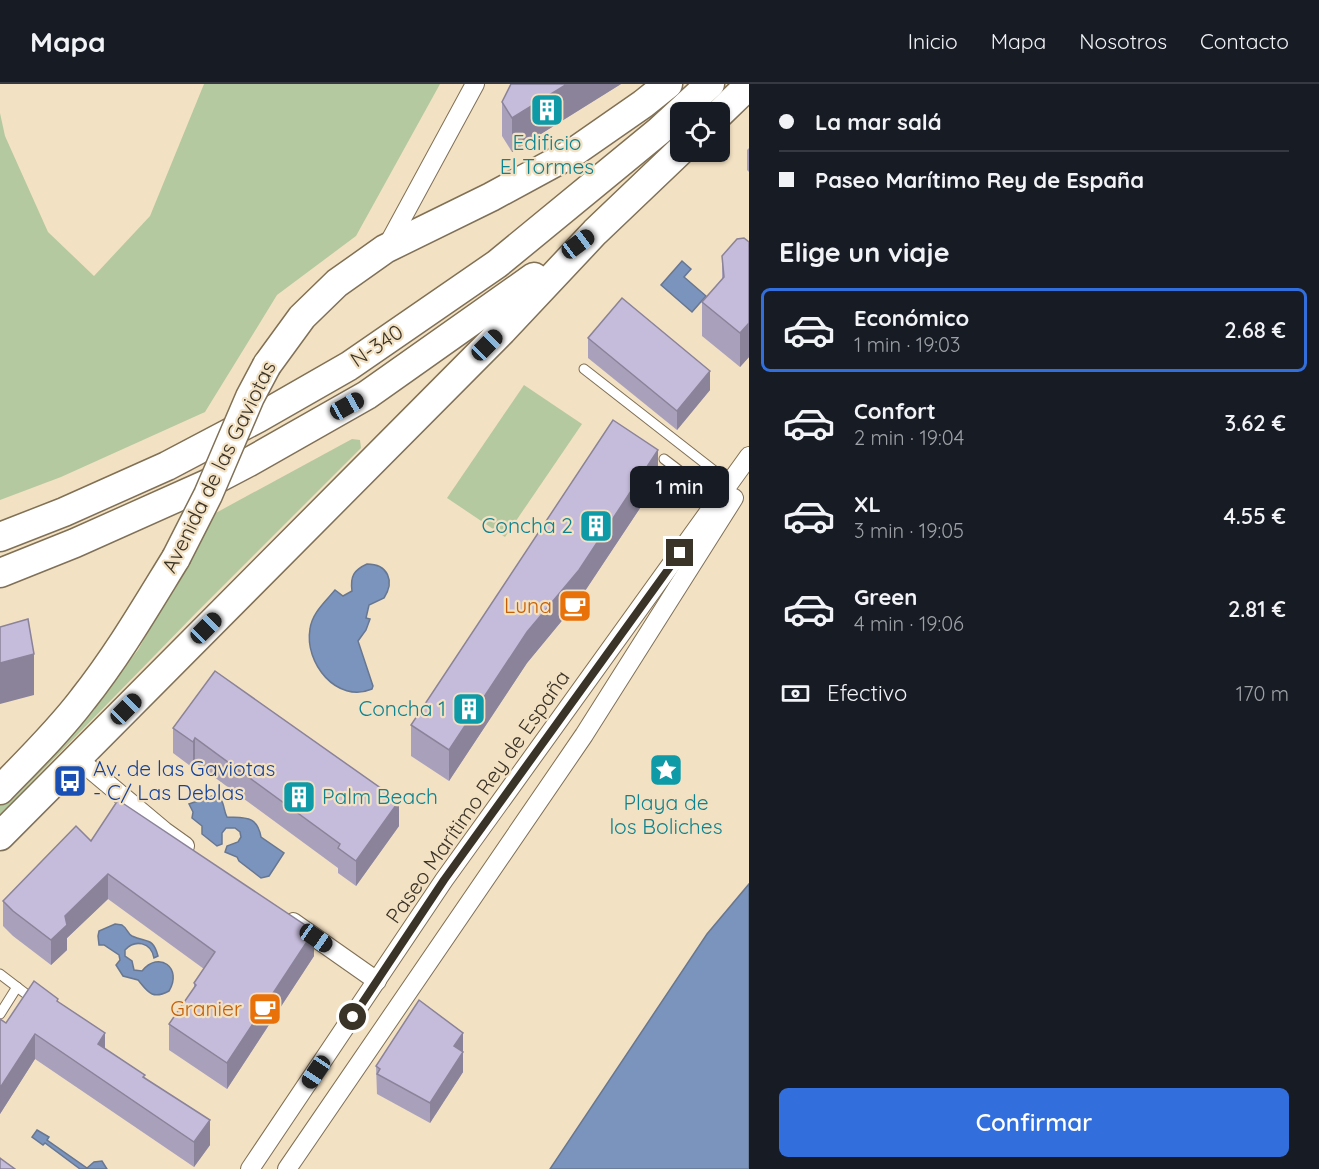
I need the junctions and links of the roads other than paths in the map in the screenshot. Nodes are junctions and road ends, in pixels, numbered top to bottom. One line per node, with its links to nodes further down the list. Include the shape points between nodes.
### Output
1 (475, 84): 8 (street)
2 (668, 84): 8 (main road, Avenida de las Gaviotas, via 574,152)
3 (710, 84): 15 (main road, N-340, via 497,264 349,366 167,466)
4 (749, 85): 5 (main road)
5 (730, 103)
6 (670, 160): 7 (main road)
7 (594, 232): 16 (main road, N-340, via 367,395 207,484); 17 (main road, via 502,331)
8 (385, 249): 18 (main road, Avenida de las Gaviotas, bridge, via 337,283 302,317 267,364 208,495 176,558 137,621 84,698)
9 (584, 369): 13 (lane)
10 (749, 456): 13 (street, Paseo Marítimo Rey de España)
11 (664, 459): 14 (lane)
12 (749, 476): 28 (street, via 584,735)
13 (730, 483): 14 (street, Paseo Marítimo Rey de España)
14 (718, 500): 23 (street, Paseo Marítimo Rey de España, via 444,880)
15 (0, 537)
16 (0, 573)
17 (77, 758): 19 (main road); 20 (street)
18 (0, 790)
19 (0, 836)
20 (202, 858)
21 (278, 912): 23 (street)
22 (0, 974): 24 (lane)
23 (377, 981): 27 (street, Paseo Marítimo Rey de España)
24 (17, 987): 25 (lane); 26 (lane)
25 (45, 1007)
26 (0, 1014)
27 (250, 1169)
28 (287, 1169)

